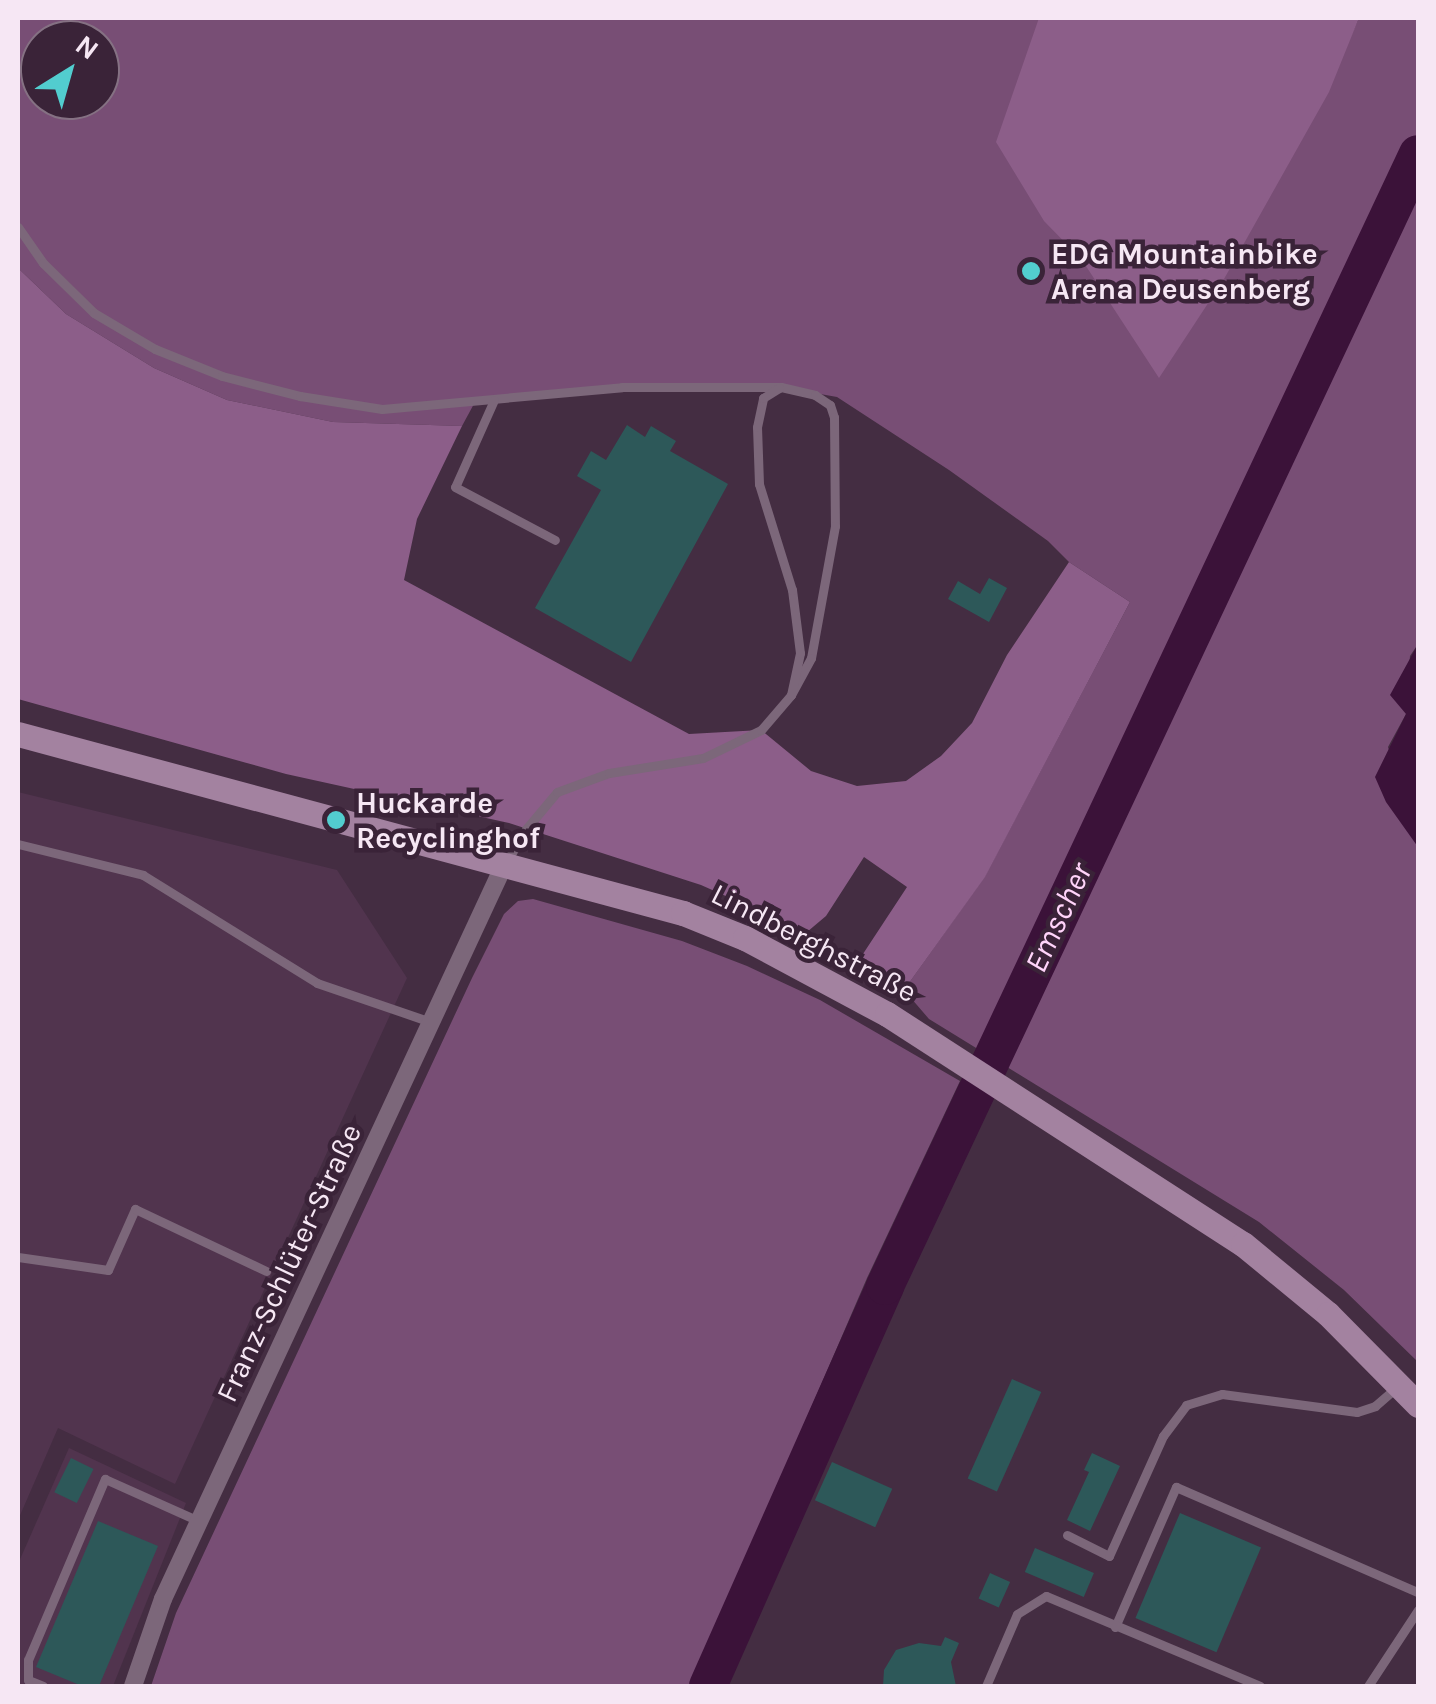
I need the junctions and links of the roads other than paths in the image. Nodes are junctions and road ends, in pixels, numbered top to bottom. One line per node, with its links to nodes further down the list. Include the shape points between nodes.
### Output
1 (18, 227): 3 (lane, via 94,313 155,349 222,376 382,409)
2 (781, 387): 3 (lane, via 622,387); 5 (lane, via 762,398 757,428 759,484 792,590 800,653); 5 (lane, via 830,404 836,454 826,589 810,658)
3 (494, 400): 4 (lane, via 456,487)
4 (556, 540)
5 (791, 694): 8 (lane, via 761,730 703,758 608,774 558,792)
6 (18, 734): 8 (main road, Lindberghstraße)
7 (18, 844): 9 (lane, via 143,874 317,983)
8 (504, 866): 9 (street, Franz-Schlüter-Straße); 12 (main road, Lindberghstraße, via 683,913 819,977 921,1035 1243,1244)
9 (432, 1022): 14 (street, Franz-Schlüter-Straße)
10 (18, 1257): 11 (lane, via 108,1270 136,1209)
11 (266, 1270)
12 (1400, 1384): 13 (main road, Lindberghstraße); 15 (lane, via 1357,1412 1222,1394 1186,1405 1163,1436 1109,1556)
13 (1418, 1405)
14 (200, 1522): 19 (lane, via 104,1480 28,1660 28,1680); 20 (street, Franz-Schlüter-Straße)
15 (1067, 1535)
16 (1418, 1592): 18 (lane, via 1176,1486)
17 (1418, 1610): 23 (lane)
18 (1116, 1627): 21 (lane, via 1046,1596 1017,1614); 22 (lane)
19 (43, 1686)
20 (132, 1686)
21 (986, 1686)
22 (1260, 1686)
23 (1368, 1686)

